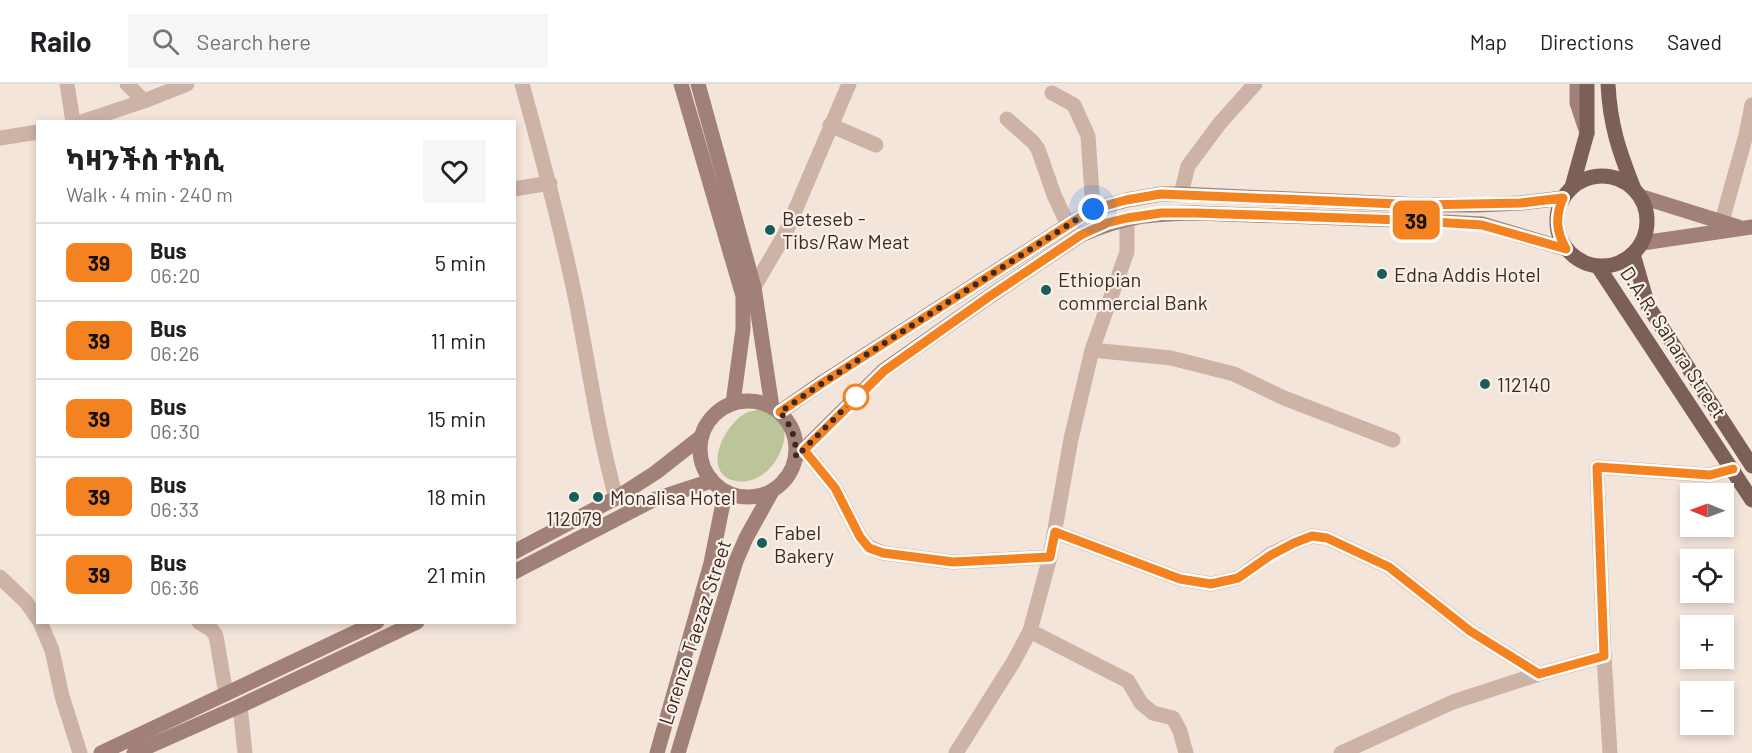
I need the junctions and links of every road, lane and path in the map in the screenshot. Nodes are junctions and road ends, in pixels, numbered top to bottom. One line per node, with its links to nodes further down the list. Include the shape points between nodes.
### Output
1 (67, 84): 16 (street)
2 (127, 84): 13 (street)
3 (187, 84): 13 (street)
4 (522, 84): 23 (street)
5 (681, 84): 38 (main road, via 743,296 743,329)
6 (698, 84): 36 (main road)
7 (849, 84): 18 (street)
8 (1255, 84): 27 (street, via 1188,166)
9 (1577, 84): 20 (main road, via 1577,104)
10 (1587, 84): 20 (main road)
11 (1608, 84): 26 (main road, via 1618,150)
12 (1052, 93): 28 (street, via 1074,105 1088,136)
13 (144, 101): 17 (street)
14 (1752, 105): 30 (street)
15 (1007, 119): 31 (street, via 1034,142)
16 (73, 120)
17 (87, 120)
18 (830, 124): 22 (street); 36 (street, via 785,234)
19 (36, 132): 21 (street)
20 (1587, 133): 25 (main road)
21 (0, 138)
22 (876, 145)
23 (550, 183): 24 (street); 48 (street)
24 (516, 189)
25 (1567, 192): 26 (main road, via 1598,176 1612,177); 27 (main road, via 1521,203 1422,205); 34 (main road, via 1556,224)
26 (1638, 193): 30 (main road); 33 (main road, via 1646,215 1646,229)
27 (1181, 194): 28 (main road, via 1161,194)
28 (1093, 209): 31 (main road)
29 (1127, 218): 34 (main road, via 1195,213 1470,224); 37 (street, via 1127,252); 42 (main road, via 1081,235 919,344 866,387)
30 (1722, 221): 32 (main road)
31 (1068, 225): 39 (main road)
32 (1746, 227): 33 (main road)
33 (1637, 248): 35 (main road, via 1624,261); 43 (main road, D.A.R. Sahara Street, via 1648,306)
34 (1566, 249): 35 (main road, via 1583,263)
35 (1599, 268): 44 (main road, D.A.R. Sahara Street)
36 (754, 287): 39 (main road)
37 (1092, 350): 41 (street, via 1171,358 1234,374); 50 (street)
38 (733, 403): 39 (main road, via 760,402); 40 (main road, via 719,410)
39 (776, 410): 42 (main road, via 790,425)
40 (701, 437): 45 (main road, via 701,460); 48 (main road)
41 (1393, 440)
42 (800, 453): 47 (main road, via 792,471); 52 (street, via 835,488 869,548 953,562)
43 (1752, 466)
44 (1733, 469): 49 (main road, D.A.R. Sahara Street); 61 (street, via 1710,475 1597,467)
45 (711, 481): 46 (main road); 53 (main road, via 653,500)
46 (725, 493): 47 (main road, via 748,498); 69 (main road, Lorenzo Taezaz Street, via 711,562)
47 (771, 493): 70 (main road, Lorenzo Taezaz Street, via 736,561)
48 (616, 498): 51 (main road)
49 (1752, 500)
50 (1055, 532): 52 (street); 62 (street, via 1180,579 1211,584 1238,578 1294,543 1312,536 1327,538 1389,567 1470,631)
51 (516, 551)
52 (1050, 557): 60 (street)
53 (516, 571)
54 (0, 577): 55 (street)
55 (36, 617)
56 (40, 624): 65 (street, via 52,650)
57 (202, 624): 63 (street, via 216,636)
58 (373, 624): 63 (main road)
59 (413, 624): 64 (main road)
60 (1030, 631): 71 (street); 72 (street, via 1128,681 1141,703 1153,713 1173,718)
61 (1604, 656): 62 (street); 74 (street)
62 (1539, 674): 73 (street, via 1453,702)
63 (226, 694): 66 (main road)
64 (240, 706): 67 (main road); 68 (street)
65 (80, 753)
66 (101, 753)
67 (134, 753)
68 (245, 753)
69 (657, 753)
70 (678, 753)
71 (956, 753)
72 (1186, 753)
73 (1341, 753)
74 (1610, 753)

